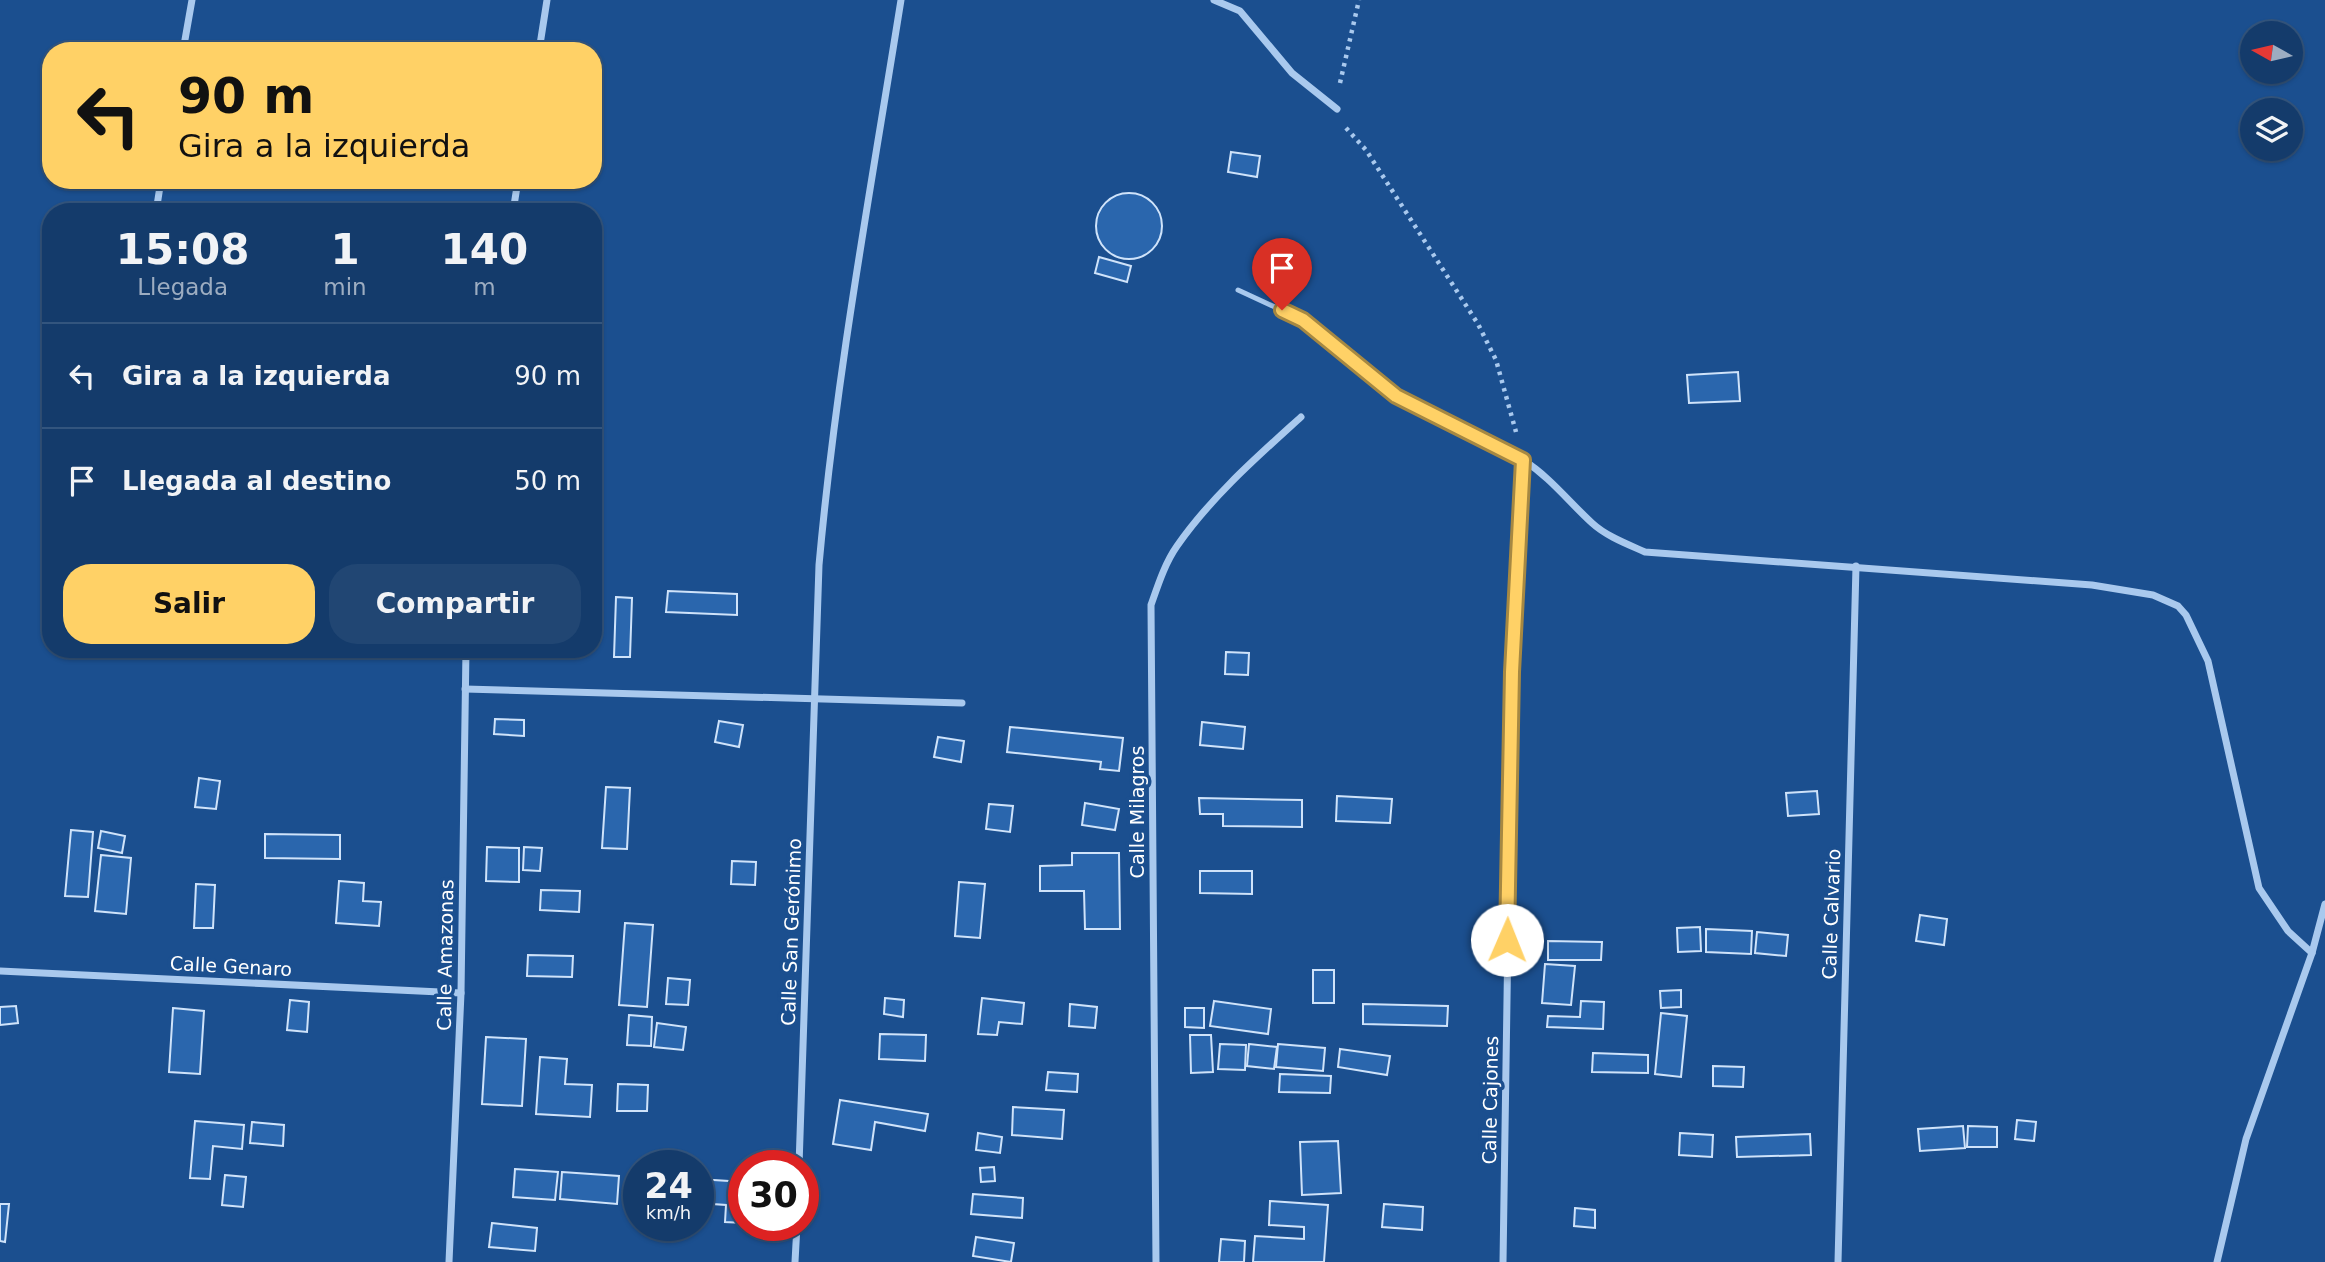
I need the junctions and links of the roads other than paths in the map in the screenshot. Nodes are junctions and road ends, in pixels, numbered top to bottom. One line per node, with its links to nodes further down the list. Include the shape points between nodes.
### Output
1 (192, 0): 5 (street)
2 (547, 0): 6 (street)
3 (901, 0): 14 (street, Calle San Gerónimo, via 827,472)
4 (1214, 0): 7 (street, via 1240,11 1292,73)
5 (185, 42)
6 (540, 42)
7 (1337, 109)
8 (1238, 290): 10 (lane, via 1303,320 1396,396)
9 (1301, 417): 24 (street, Calle Milagros, via 1176,547 1151,605)
10 (1523, 460): 11 (street, via 1540,470 1593,524 1645,552); 25 (street, Calle Cajones, via 1512,672)
11 (1856, 566): 17 (street, via 2092,585 2153,595 2178,606 2208,661 2259,888 2288,931); 26 (street, Calle Calvario)
12 (466, 658): 13 (street, Calle Amazonas)
13 (465, 689): 14 (street); 19 (street, Calle Amazonas)
14 (815, 700): 15 (street); 20 (street, Calle San Gerónimo)
15 (962, 703)
16 (2325, 905): 17 (street)
17 (2312, 953): 27 (street, via 2246,1139)
18 (0, 971): 19 (street, Calle Genaro)
19 (461, 993): 22 (street, Calle Amazonas)
20 (800, 1150)
21 (796, 1241): 23 (street)
22 (449, 1262)
23 (795, 1262)
24 (1156, 1262)
25 (1503, 1262)
26 (1838, 1262)
27 (2217, 1262)

